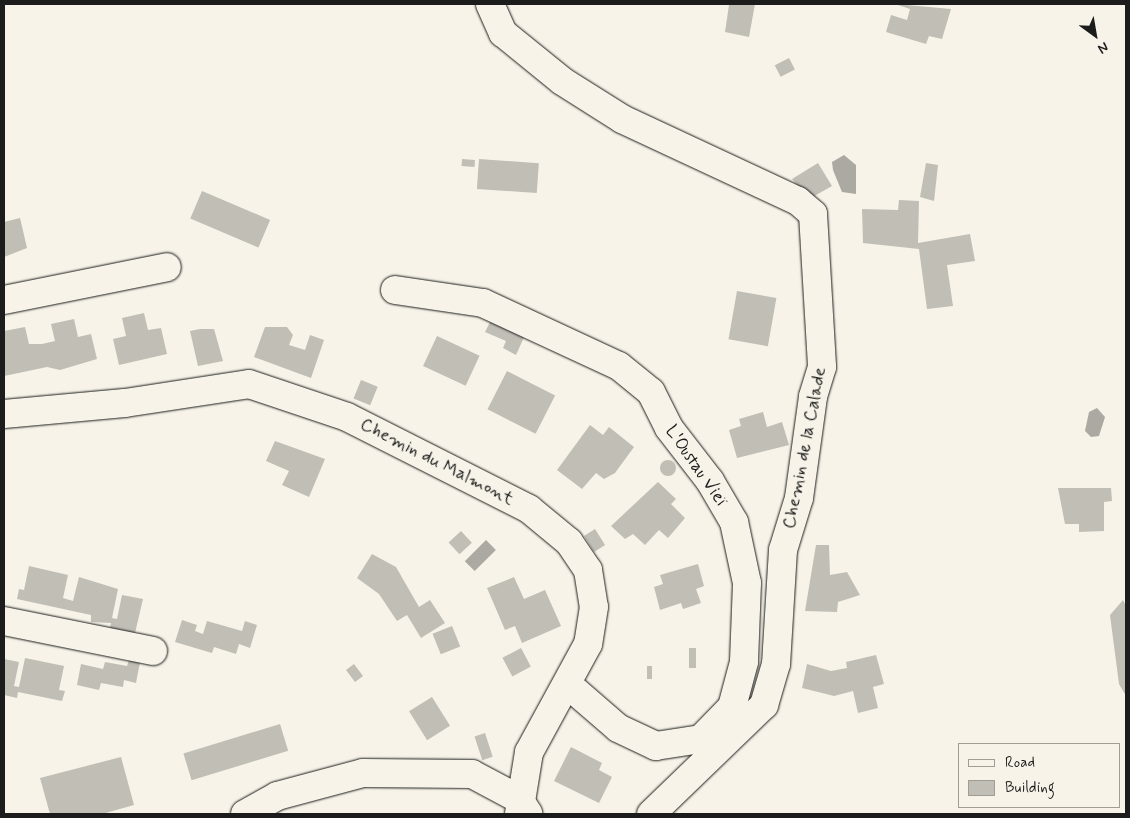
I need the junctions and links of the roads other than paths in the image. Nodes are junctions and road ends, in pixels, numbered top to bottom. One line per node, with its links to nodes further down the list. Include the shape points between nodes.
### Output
1 (490, 4): 11 (street, Chemin de la Calade, via 503,33 570,86 622,119 798,201 813,214 822,367 813,397 799,498 784,550 776,664 764,705)
2 (168, 268): 4 (street)
3 (395, 290): 8 (street, L'Oustau Vieï, via 483,304 618,366 651,392 668,428 710,481 734,522 747,583 744,662 732,707 701,739 656,746 618,728)
4 (4, 300)
5 (4, 414): 8 (street, Chemin du Malmont, via 125,403 249,384 364,425 529,509 569,542 588,570 594,607 588,644)
6 (4, 621): 7 (street)
7 (153, 651)
8 (567, 684): 9 (street, Chemin du Malmont, via 529,752)
9 (522, 809): 10 (street, via 472,774 363,773 277,796)
10 (245, 814)
11 (651, 814)

